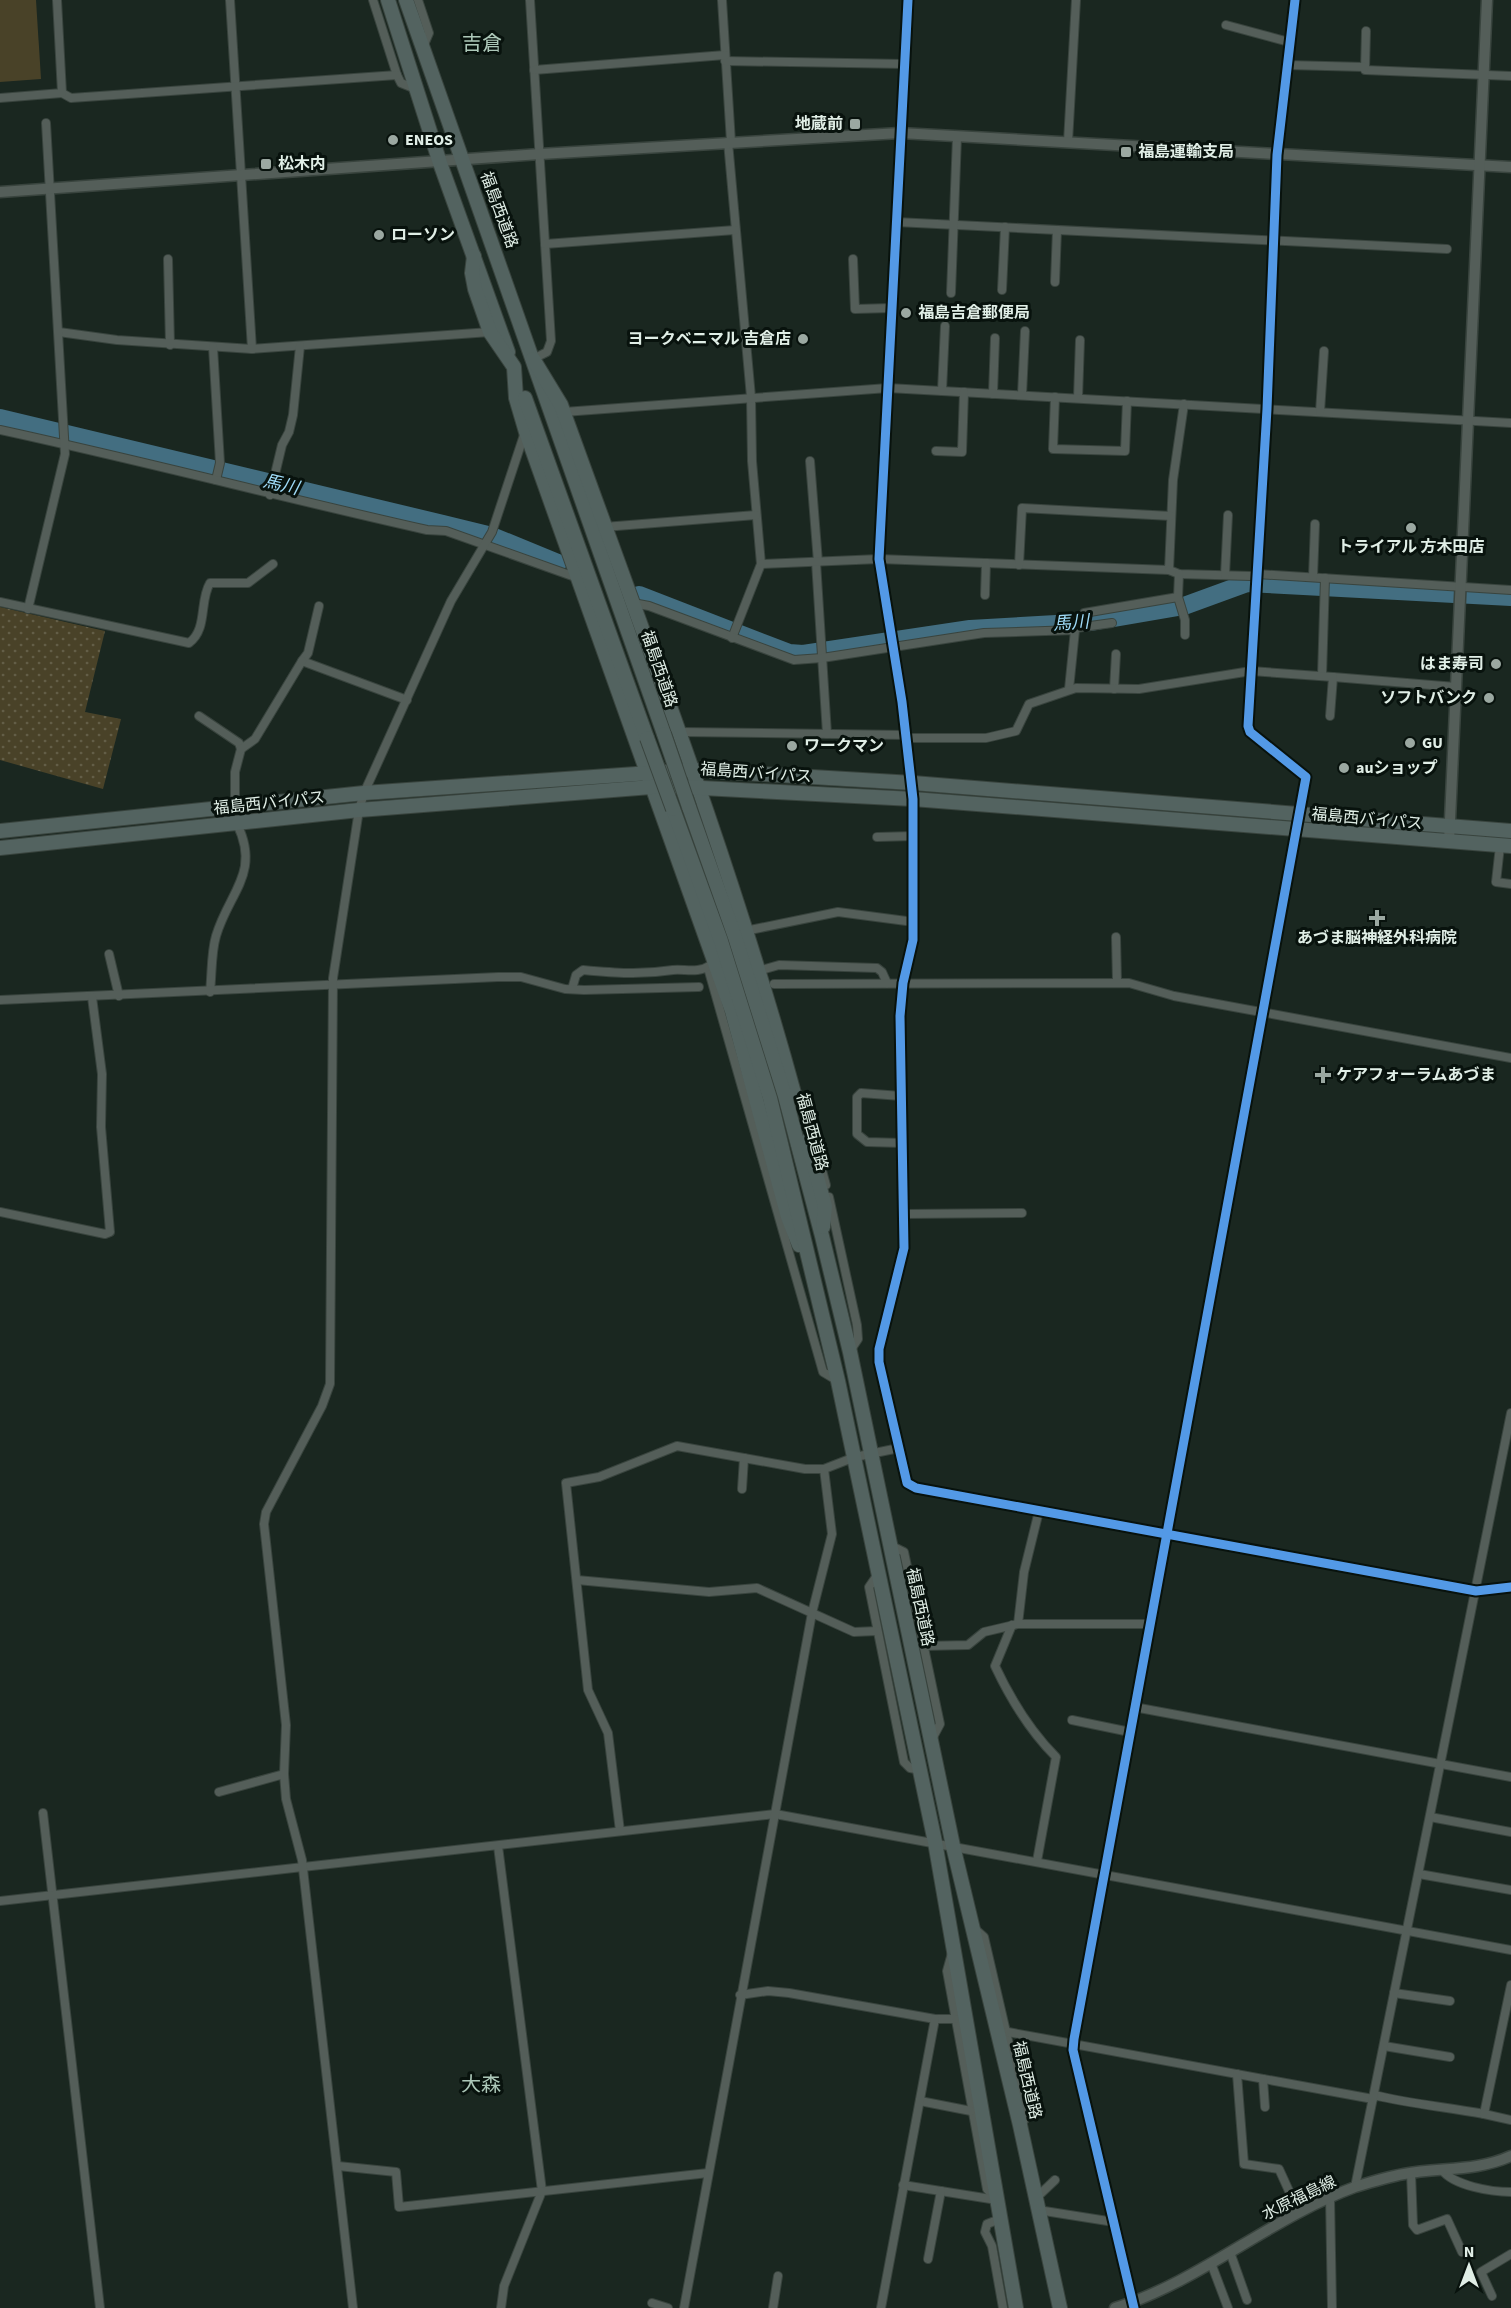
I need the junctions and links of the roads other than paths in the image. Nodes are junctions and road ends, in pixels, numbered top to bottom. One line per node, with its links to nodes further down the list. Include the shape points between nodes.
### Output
1 (57, 0): 27 (street)
2 (230, 0): 25 (street)
3 (373, 0): 22 (street)
4 (388, 0): 26 (highway, 福島西道路)
5 (406, 0): 16 (highway, 福島西道路)
6 (418, 0): 16 (street, via 429,33)
7 (530, 0): 21 (street)
8 (722, 0): 17 (street)
9 (908, 0): 18 (street)
10 (1076, 0): 33 (street)
11 (1295, 0): 15 (street)
12 (1487, 0): 23 (street)
13 (1226, 25): 15 (street)
14 (1366, 31): 20 (street)
15 (1289, 42): 19 (street)
16 (423, 47): 36 (highway, 福島西道路)
17 (725, 58): 18 (street); 21 (street); 32 (street)
18 (905, 64): 30 (street)
19 (1287, 65): 20 (street); 35 (street)
20 (1365, 67): 23 (street)
21 (534, 70): 34 (street)
22 (398, 75): 25 (street); 26 (street, via 401,83)
23 (1484, 75): 24 (street); 38 (street)
24 (1511, 76)
25 (236, 87): 27 (street, via 71,98); 40 (street)
26 (416, 89): 37 (highway, 福島西道路)
27 (62, 93): 28 (street)
28 (0, 98)
29 (46, 123): 41 (street)
30 (900, 133): 31 (street); 32 (street); 43 (street)
31 (957, 137): 33 (street); 44 (street)
32 (730, 142): 34 (street); 46 (street)
33 (1068, 142): 35 (street)
34 (540, 154): 36 (street); 49 (street)
35 (1278, 155): 38 (street); 48 (street)
36 (462, 160): 37 (street); 69 (highway, 福島西道路)
37 (440, 163): 40 (street); 51 (highway, 福島西道路)
38 (1480, 166): 39 (street); 84 (street)
39 (1511, 167)
40 (243, 176): 41 (street); 67 (street)
41 (50, 189): 42 (street); 60 (street)
42 (0, 192)
43 (896, 222): 44 (street); 57 (street)
44 (952, 225): 45 (street); 56 (street)
45 (1005, 228): 47 (street); 55 (street)
46 (735, 230): 49 (street); 76 (street)
47 (1057, 230): 48 (street); 54 (street)
48 (1276, 242): 50 (street); 81 (street)
49 (545, 244): 69 (street, via 551,341 547,352)
50 (1447, 249)
51 (474, 256): 61 (highway, via 472,273); 70 (highway, 福島西道路)
52 (168, 259): 64 (street)
53 (853, 259): 57 (street, via 855,309)
54 (1055, 282)
55 (1002, 290)
56 (951, 293)
57 (891, 308): 71 (street)
58 (945, 326): 72 (street)
59 (1024, 331): 75 (street)
60 (59, 332): 64 (street); 88 (street)
61 (490, 332): 65 (street); 70 (highway)
62 (995, 338): 74 (street)
63 (1080, 340): 78 (street)
64 (170, 345): 66 (street)
65 (300, 346): 67 (street); 92 (street, via 293,415)
66 (213, 347): 67 (street); 91 (street, via 220,464)
67 (252, 349)
68 (1323, 351): 83 (street)
69 (533, 359): 82 (highway); 187 (highway, 福島西道路, bridge, via 735,937 785,1096)
70 (514, 367): 87 (highway, via 516,398); 188 (highway, 福島西道路, bridge, via 721,941 770,1098)
71 (888, 388): 72 (street); 76 (street); 99 (street)
72 (942, 391): 73 (street)
73 (964, 392): 74 (street); 89 (street, via 962,452)
74 (993, 394): 75 (street)
75 (1022, 396): 77 (street)
76 (751, 397): 82 (street); 93 (street)
77 (1055, 397): 78 (street); 79 (street, via 1053,449 1125,451)
78 (1078, 398): 79 (street)
79 (1127, 401): 80 (street)
80 (1184, 404): 81 (street); 95 (street)
81 (1268, 409): 83 (street); 108 (street)
82 (564, 412): 97 (highway)
83 (1320, 412): 84 (street)
84 (1467, 421): 85 (street); 112 (street)
85 (1511, 423)
86 (0, 430): 88 (street)
87 (526, 432): 98 (street); 110 (highway)
88 (64, 442): 91 (street); 119 (street, via 65,454)
89 (936, 451)
90 (810, 461): 100 (street)
91 (217, 477): 92 (street)
92 (270, 492): 98 (street, via 427,530)
93 (756, 515): 97 (street); 103 (street)
94 (1228, 515): 107 (street)
95 (1171, 516): 104 (street, via 1022,508); 105 (street)
96 (1315, 524): 109 (street)
97 (604, 527): 117 (highway)
98 (488, 539): 110 (street); 134 (street, via 451,600)
99 (879, 559): 100 (street); 101 (street); 124 (street)
100 (817, 562): 103 (street); 125 (street)
101 (986, 563): 104 (street); 114 (street)
102 (273, 564): 119 (street, via 248,583 210,583 198,632 189,644)
103 (761, 564): 122 (street)
104 (1018, 565): 105 (street)
105 (1169, 570): 106 (street)
106 (1179, 574): 107 (street); 115 (street)
107 (1225, 575): 108 (street)
108 (1257, 576): 109 (street); 128 (street)
109 (1313, 577): 111 (street)
110 (578, 578): 142 (highway)
111 (1325, 580): 112 (street); 129 (street)
112 (1459, 588): 113 (street); 131 (street)
113 (1511, 590)
114 (985, 595)
115 (1179, 599): 121 (street, via 1084,613); 123 (street)
116 (0, 602): 119 (street)
117 (633, 603): 122 (street); 137 (highway)
118 (319, 606): 127 (street, via 309,653)
119 (28, 609)
120 (1112, 623): 121 (street)
121 (1076, 628): 124 (street); 132 (street)
122 (733, 634): 125 (street, via 794,660)
123 (1185, 635)
124 (892, 642): 125 (street); 139 (street)
125 (821, 653): 138 (street)
126 (1116, 654): 133 (street)
127 (302, 661): 134 (street); 140 (street, via 255,739)
128 (1251, 671): 129 (street); 133 (street, via 1139,689); 150 (street, via 1250,732 1306,777)
129 (1322, 676): 130 (street)
130 (1333, 676): 131 (street); 136 (street)
131 (1456, 687): 152 (street)
132 (1069, 689): 133 (street); 139 (street, via 1029,704 1016,730 986,738)
133 (1114, 689)
134 (407, 700): 146 (street)
135 (199, 716): 140 (street)
136 (1330, 716)
137 (681, 732): 138 (street); 141 (highway)
138 (827, 734): 139 (street)
139 (907, 737): 143 (street)
140 (241, 749): 148 (street, via 235,772)
141 (693, 770): 142 (highway, 福島西バイパス); 143 (highway, 福島西バイパス); 144 (highway)
142 (646, 771): 145 (highway); 146 (highway, 福島西バイパス)
143 (913, 783): 147 (street); 150 (highway, 福島西バイパス)
144 (698, 786): 145 (highway, 福島西バイパス); 147 (highway, 福島西バイパス); 163 (highway)
145 (652, 787): 149 (highway, 福島西バイパス); 166 (highway)
146 (364, 793): 148 (highway, 福島西バイパス); 149 (street)
147 (913, 799): 153 (highway, 福島西バイパス); 156 (street)
148 (235, 807): 154 (highway, 福島西バイパス)
149 (359, 810): 151 (highway, 福島西バイパス); 172 (street)
150 (1299, 814): 152 (highway, 福島西バイパス); 153 (street)
151 (237, 824): 160 (highway, 福島西バイパス); 175 (street, via 244,838 247,863 215,938)
152 (1450, 826): 155 (highway, 福島西バイパス); 158 (street)
153 (1297, 830): 158 (highway, 福島西バイパス); 179 (street)
154 (0, 831)
155 (1511, 831)
156 (914, 836): 157 (street); 162 (street)
157 (877, 837)
158 (1449, 842): 159 (highway, 福島西バイパス)
159 (1505, 846): 161 (street, via 1497,882)
160 (0, 848)
161 (1511, 884)
162 (914, 922): 163 (street, via 838,912); 170 (street)
163 (745, 931): 167 (highway)
164 (1116, 937): 168 (street)
165 (109, 954): 176 (street)
166 (711, 963): 174 (street, via 652,975 583,970 576,975); 188 (highway, via 732,1011 788,1217); 190 (street, via 823,1372)
167 (758, 971): 169 (street, via 779,965 877,968); 181 (highway)
168 (1117, 982): 170 (street); 179 (street)
169 (886, 983): 170 (street); 171 (street)
170 (903, 983): 182 (street)
171 (774, 984)
172 (333, 985): 174 (street, via 521,977); 175 (street); 216 (street, via 330,1384 266,1512 264,1524 286,1725)
173 (699, 987): 174 (street)
174 (572, 989)
175 (210, 992): 176 (street)
176 (119, 996): 177 (street)
177 (92, 997): 178 (street); 184 (street, via 102,1074 101,1128 110,1232)
178 (0, 1000)
179 (1261, 1013): 180 (street); 199 (street)
180 (1511, 1058)
181 (793, 1092): 187 (highway, via 825,1206); 189 (street, via 804,1105 836,1223 857,1325 858,1339)
182 (901, 1096): 183 (street); 183 (street, via 861,1094 857,1097 856,1127 857,1134 867,1142)
183 (902, 1143): 186 (street)
184 (0, 1212)
185 (1022, 1213): 186 (street)
186 (903, 1214): 192 (street, via 904,1248 879,1348)
187 (822, 1236): 189 (highway, 福島西道路)
188 (812, 1271): 190 (highway, 福島西道路)
189 (850, 1352): 193 (highway, 福島西道路)
190 (838, 1382): 194 (highway, 福島西道路)
191 (1510, 1419): 204 (street)
192 (899, 1448): 193 (street); 198 (street, via 907,1483 916,1488)
193 (871, 1454): 194 (street); 200 (highway, 福島西道路)
194 (855, 1457): 196 (street); 201 (highway, 福島西道路)
195 (744, 1458): 196 (street); 197 (street); 202 (street, via 677,1446 599,1477 566,1483)
196 (824, 1469): 205 (street, via 832,1534)
197 (742, 1489)
198 (1040, 1511): 199 (street); 206 (street)
199 (1168, 1534): 204 (street); 207 (street)
200 (890, 1545): 209 (street, via 904,1552); 213 (highway, 福島西道路)
201 (878, 1574): 208 (street, via 869,1587); 215 (highway, 福島西道路)
202 (577, 1580): 205 (street, via 709,1592 757,1588); 222 (street, via 588,1690 608,1733)
203 (1511, 1587): 204 (street)
204 (1476, 1591): 214 (street)
205 (812, 1613): 208 (street, via 854,1632); 220 (street)
206 (1015, 1624): 207 (street); 209 (street, via 984,1632 968,1645); 227 (street, via 995,1666 1024,1720 1056,1757)
207 (1150, 1624): 210 (street)
208 (878, 1631): 215 (street, via 904,1762)
209 (923, 1646): 213 (street, via 940,1724)
210 (1134, 1707): 212 (street); 214 (street)
211 (1072, 1720): 212 (street)
212 (1130, 1732): 229 (street)
213 (931, 1740): 226 (highway, 福島西道路)
214 (1441, 1764): 217 (street); 221 (street)
215 (921, 1770): 224 (highway, 福島西道路)
216 (284, 1774): 218 (street); 228 (street)
217 (1511, 1777)
218 (219, 1792)
219 (43, 1813): 232 (street)
220 (776, 1814): 222 (street); 224 (street); 240 (street)
221 (1430, 1817): 223 (street); 230 (street)
222 (620, 1831): 225 (street)
223 (1511, 1832)
224 (935, 1842): 226 (street); 236 (highway, 福島西道路)
225 (498, 1846): 228 (street); 265 (street)
226 (953, 1846): 227 (street); 234 (highway, 福島西道路)
227 (1037, 1861): 229 (street)
228 (302, 1869): 232 (street); 258 (street)
229 (1104, 1873): 235 (street); 245 (street)
230 (1419, 1874): 231 (street); 235 (street)
231 (1511, 1890)
232 (53, 1896): 233 (street); 285 (street)
233 (0, 1901)
234 (975, 1929): 244 (street, via 984,1937); 256 (highway, 福島西道路)
235 (1407, 1930): 237 (street); 239 (street)
236 (954, 1950): 243 (street, via 946,1971); 269 (highway, 福島西道路)
237 (1511, 1950)
238 (1511, 1985): 254 (street)
239 (1394, 1993): 241 (street); 246 (street)
240 (740, 1995): 242 (street, via 789,1993); 260 (street)
241 (1450, 2001)
242 (934, 2019): 243 (street); 251 (street)
243 (955, 2019): 253 (street)
244 (1008, 2032): 245 (street); 256 (street, via 1026,2118)
245 (1074, 2045): 248 (street); 274 (street)
246 (1384, 2046): 247 (street); 250 (street)
247 (1450, 2057)
248 (1237, 2074): 249 (street); 272 (street, via 1244,2164 1279,2169)
249 (1263, 2079): 250 (street); 252 (street)
250 (1374, 2097): 254 (street); 264 (street)
251 (920, 2101): 253 (street); 263 (street)
252 (1265, 2107)
253 (971, 2111): 269 (street, via 987,2189)
254 (1484, 2114): 255 (street)
255 (1511, 2120)
256 (1020, 2125): 271 (highway, 福島西道路)
257 (1511, 2156): 259 (street, 水原福島線, via 1486,2166)
258 (338, 2166): 265 (street, via 396,2172 399,2207); 286 (street)
259 (1442, 2170): 261 (street, 水原福島線); 267 (street, via 1447,2176 1473,2185)
260 (708, 2173): 265 (street); 289 (street)
261 (1411, 2173): 264 (street, 水原福島線); 276 (street, via 1413,2225 1417,2230 1447,2219)
262 (1055, 2180): 271 (street)
263 (903, 2185): 266 (street); 291 (street)
264 (1355, 2187): 268 (street, 水原福島線)
265 (542, 2191): 287 (street, via 504,2286)
266 (941, 2191): 269 (street); 278 (street)
267 (1509, 2192): 270 (street)
268 (1330, 2197): 272 (street, 水原福島線); 297 (street)
269 (997, 2200): 273 (highway, 福島西道路)
270 (1511, 2200)
271 (1037, 2204): 274 (street); 294 (highway, 福島西道路)
272 (1296, 2214): 275 (street, 水原福島線)
273 (1000, 2219): 292 (street, via 987,2224 985,2232 992,2246); 293 (highway, 福島西道路)
274 (1114, 2222): 284 (street)
275 (1230, 2252): 279 (street, 水原福島線); 282 (street)
276 (1462, 2252)
277 (1511, 2254): 281 (street, via 1481,2272)
278 (928, 2259)
279 (1211, 2263): 284 (street, 水原福島線); 296 (street)
280 (778, 2276): 290 (street)
281 (1492, 2296)
282 (1247, 2300)
283 (652, 2303): 288 (street)
284 (1133, 2305): 295 (street, 水原福島線)
285 (100, 2308)
286 (353, 2308)
287 (501, 2308)
288 (668, 2308)
289 (684, 2308)
290 (773, 2308)
291 (881, 2308)
292 (1003, 2308)
293 (1016, 2308)
294 (1060, 2308)
295 (1115, 2308)
296 (1228, 2308)
297 (1332, 2308)

